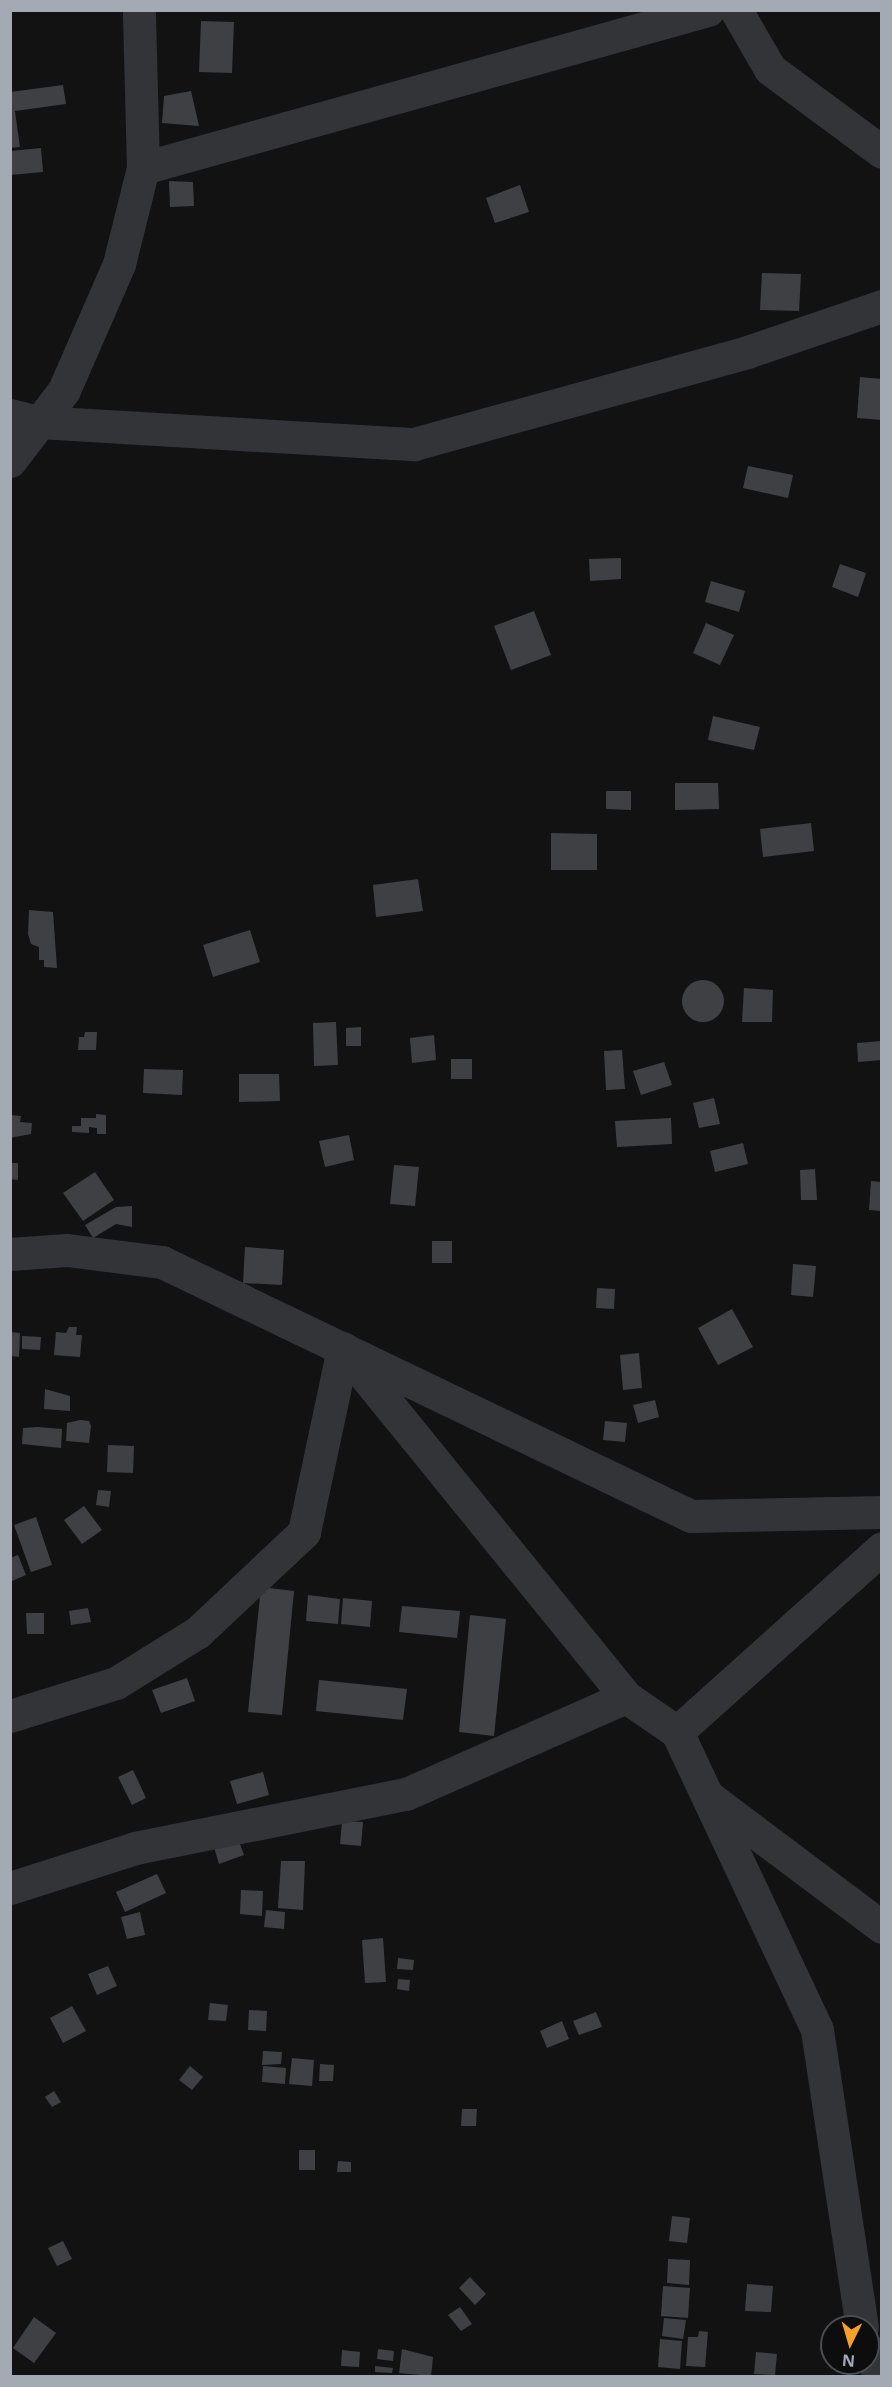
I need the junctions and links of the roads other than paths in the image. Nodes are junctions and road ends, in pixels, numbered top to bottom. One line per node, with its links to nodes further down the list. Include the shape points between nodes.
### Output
1 (139, 10): 5 (street)
2 (708, 10): 5 (street)
3 (736, 10): 4 (street, via 770,69)
4 (882, 152)
5 (143, 168): 7 (street, via 119,264 64,390)
6 (882, 306): 7 (street, via 747,352 414,444)
7 (25, 419): 8 (street)
8 (10, 461)
9 (10, 1254): 10 (street, via 68,1250 162,1262)
10 (343, 1347): 11 (street, via 691,1516); 13 (street); 14 (street, via 304,1532 198,1632 116,1683)
11 (882, 1512)
12 (882, 1548): 15 (street)
13 (626, 1696): 15 (street); 17 (street, via 406,1794 135,1848)
14 (10, 1716)
15 (677, 1732): 16 (street)
16 (707, 1796): 18 (street); 19 (street, via 817,2030)
17 (10, 1888)
18 (882, 1926)
19 (860, 2315)

